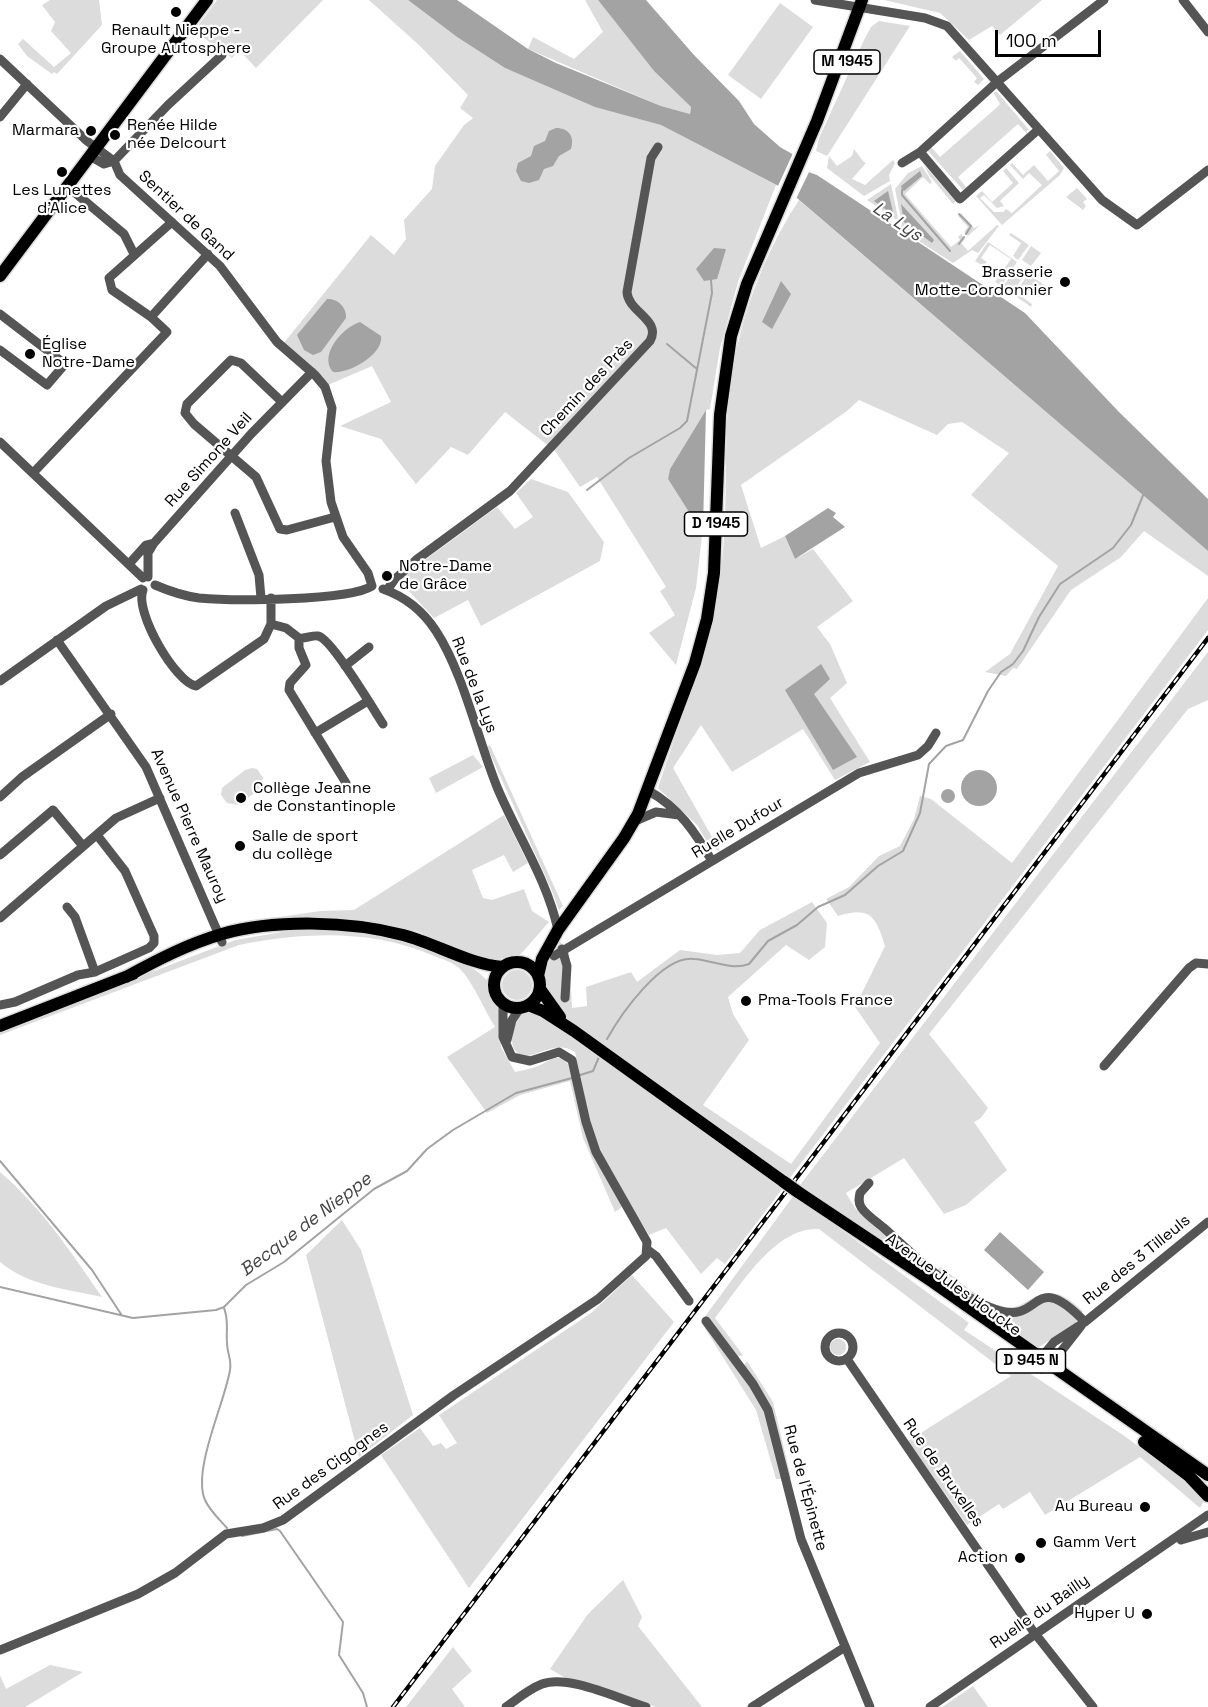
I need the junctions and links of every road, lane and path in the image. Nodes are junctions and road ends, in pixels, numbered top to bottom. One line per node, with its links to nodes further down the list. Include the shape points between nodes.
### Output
1 (207, 0): 14 (main road)
2 (815, 0): 5 (street)
3 (1104, 0): 9 (street)
4 (1183, 0): 6 (street)
5 (865, 5): 9 (street, via 942,23); 19 (main road, M 1945, via 851,51)
6 (1208, 32)
7 (222, 55): 16 (street)
8 (0, 59): 10 (street, Sentier de Gand)
9 (997, 82): 12 (street); 15 (street)
10 (27, 84): 11 (street); 14 (street, Sentier de Gand)
11 (0, 117)
12 (1039, 129): 15 (street, via 960,199); 18 (street, via 1102,200 1137,225)
13 (658, 147): 41 (street, Chemin des Près, via 651,158 627,291 633,308 652,326 651,341 514,487 416,560)
14 (93, 152): 16 (street, Sentier de Gand); 20 (main road)
15 (920, 152): 17 (street)
16 (114, 161): 21 (street, Sentier de Gand, via 118,173)
17 (902, 163)
18 (1208, 170)
19 (792, 178): 55 (main road, D 1945, via 738,310 720,415 715,563 707,619)
20 (68, 186): 22 (street, via 126,236); 24 (main road)
21 (172, 222): 22 (street); 23 (street, Sentier de Gand)
22 (134, 254): 26 (street, via 112,273 109,285 126,302)
23 (208, 254): 26 (street); 28 (street, Sentier de Gand, via 276,342)
24 (0, 275)
25 (0, 314): 27 (street, via 65,364 47,385)
26 (151, 317): 32 (street, via 167,332)
27 (0, 350)
28 (312, 372): 29 (street, Rue Simone Veil); 34 (street, Sentier de Gand, via 325,387 332,408 326,467)
29 (282, 402): 31 (street, Rue Simone Veil); 31 (street, via 236,360 228,362 209,380 186,406 185,415)
30 (0, 442): 32 (street)
31 (232, 455): 34 (street, via 258,480 280,529); 35 (street, Rue Simone Veil)
32 (33, 473): 36 (street)
33 (235, 513): 42 (street)
34 (335, 517): 39 (street, Sentier de Gand)
35 (154, 543): 36 (street, via 144,547); 37 (street, Rue Simone Veil, via 148,554)
36 (129, 564): 37 (street)
37 (146, 577): 38 (street); 40 (street, via 140,583)
38 (155, 585): 40 (street, via 150,591); 42 (street, Rue de la Lys, via 198,597)
39 (372, 586): 41 (street, Rue de la Lys); 42 (street, Rue de la Lys, via 353,593)
40 (142, 590): 43 (street, via 141,603 150,631 185,681 192,685 201,685 258,645); 45 (street, via 106,606)
41 (387, 590): 66 (street, Rue de la Lys, via 419,611 449,653 497,786 541,880)
42 (266, 598): 43 (street)
43 (271, 624): 44 (street, via 286,627)
44 (299, 639): 47 (street, via 321,637); 53 (street, via 306,665 290,683 289,690)
45 (57, 640): 48 (street); 50 (street, Avenue Pierre Mauroy)
46 (369, 647): 47 (street)
47 (345, 666): 49 (street)
48 (0, 681)
49 (368, 701): 51 (street); 53 (street)
50 (111, 714): 56 (street); 57 (street, Avenue Pierre Mauroy, via 142,758)
51 (383, 724)
52 (936, 733): 63 (street, Ruelle Dufour, via 918,754 863,771)
53 (315, 734): 54 (street)
54 (346, 783)
55 (649, 791): 58 (street); 59 (main road, D 1945)
56 (0, 797)
57 (160, 798): 60 (street, via 121,815); 67 (street, Avenue Pierre Mauroy)
58 (681, 816): 59 (street, via 660,811); 63 (street)
59 (634, 821): 66 (main road, D 1945)
60 (97, 835): 61 (street); 74 (street, via 125,871 155,938 151,947)
61 (83, 846): 62 (street, via 53,810); 65 (street)
62 (0, 855)
63 (712, 861): 68 (street, Ruelle Dufour)
64 (67, 907): 74 (street, via 75,917)
65 (0, 918)
66 (558, 930): 71 (main road, D 1945); 75 (main road, D 1945, via 542,959)
67 (221, 938): 70 (main road, via 282,926 328,924 416,938); 82 (main road)
68 (562, 949): 69 (street, Ruelle Dufour); 78 (street, via 567,966)
69 (554, 956)
70 (462, 957): 73 (main road); 76 (main road)
71 (520, 962): 73 (main road); 75 (main road)
72 (1208, 964): 85 (street, via 1196,963 1189,968)
73 (503, 967): 76 (main road)
74 (95, 972): 80 (street)
75 (538, 976): 77 (main road)
76 (495, 984): 79 (main road)
77 (540, 989): 81 (main road, via 536,999); 83 (main road, Avenue Jules Houcke / D 945 N, via 546,1002)
78 (565, 998)
79 (503, 1003): 81 (main road); 84 (street, via 503,1036)
80 (0, 1005)
81 (524, 1007): 83 (main road, Avenue Jules Houcke / D 945 N, via 543,1011); 84 (street, via 510,1026)
82 (0, 1026)
83 (574, 1031): 94 (main road, Avenue Jules Houcke / D 945 N, bridge)
84 (508, 1051): 88 (street, via 515,1059 526,1061 551,1052 570,1057 596,1152)
85 (1104, 1066)
86 (869, 1183): 91 (street, via 860,1193 862,1208 914,1256 958,1289 990,1308 1009,1313 1042,1299 1056,1298)
87 (1208, 1222): 91 (street, Rue des 3 Tilleuls)
88 (648, 1250): 89 (street); 103 (street, Rue des Cigognes, via 598,1299 454,1395 283,1520 226,1534 175,1573 144,1590)
89 (689, 1301)
90 (706, 1322): 102 (street, Rue de l'Épinette, via 766,1405 801,1539)
91 (1084, 1322): 92 (street, Rue des 3 Tilleuls); 94 (street, Rue des 3 Tilleuls, via 1054,1342)
92 (1061, 1353): 94 (street, Rue des 3 Tilleuls); 95 (street, via 1064,1369)
93 (847, 1359): 101 (street, Rue de Bruxelles)
94 (1042, 1364): 95 (main road, Avenue Jules Houcke / D 945 N); 97 (main road, Avenue Jules Houcke / D 945 N, via 1181,1470)
95 (1097, 1398): 96 (main road, Avenue Jules Houcke / D 945 N)
96 (1208, 1475)
97 (1208, 1496)
98 (1208, 1515): 100 (street, Ruelle du Bailly)
99 (1208, 1532): 100 (street, Ruelle du Bailly)
100 (1170, 1544): 101 (street, Ruelle du Bailly)
101 (1035, 1634): 108 (street, Ruelle du Bailly); 109 (street, Rue de Bruxelles)
102 (845, 1647): 106 (street); 107 (street, Rue de l'Épinette)
103 (0, 1650)
104 (506, 1707): 105 (street, via 534,1687 559,1681)
105 (646, 1707)
106 (752, 1707)
107 (870, 1707)
108 (930, 1707)
109 (1093, 1707)

